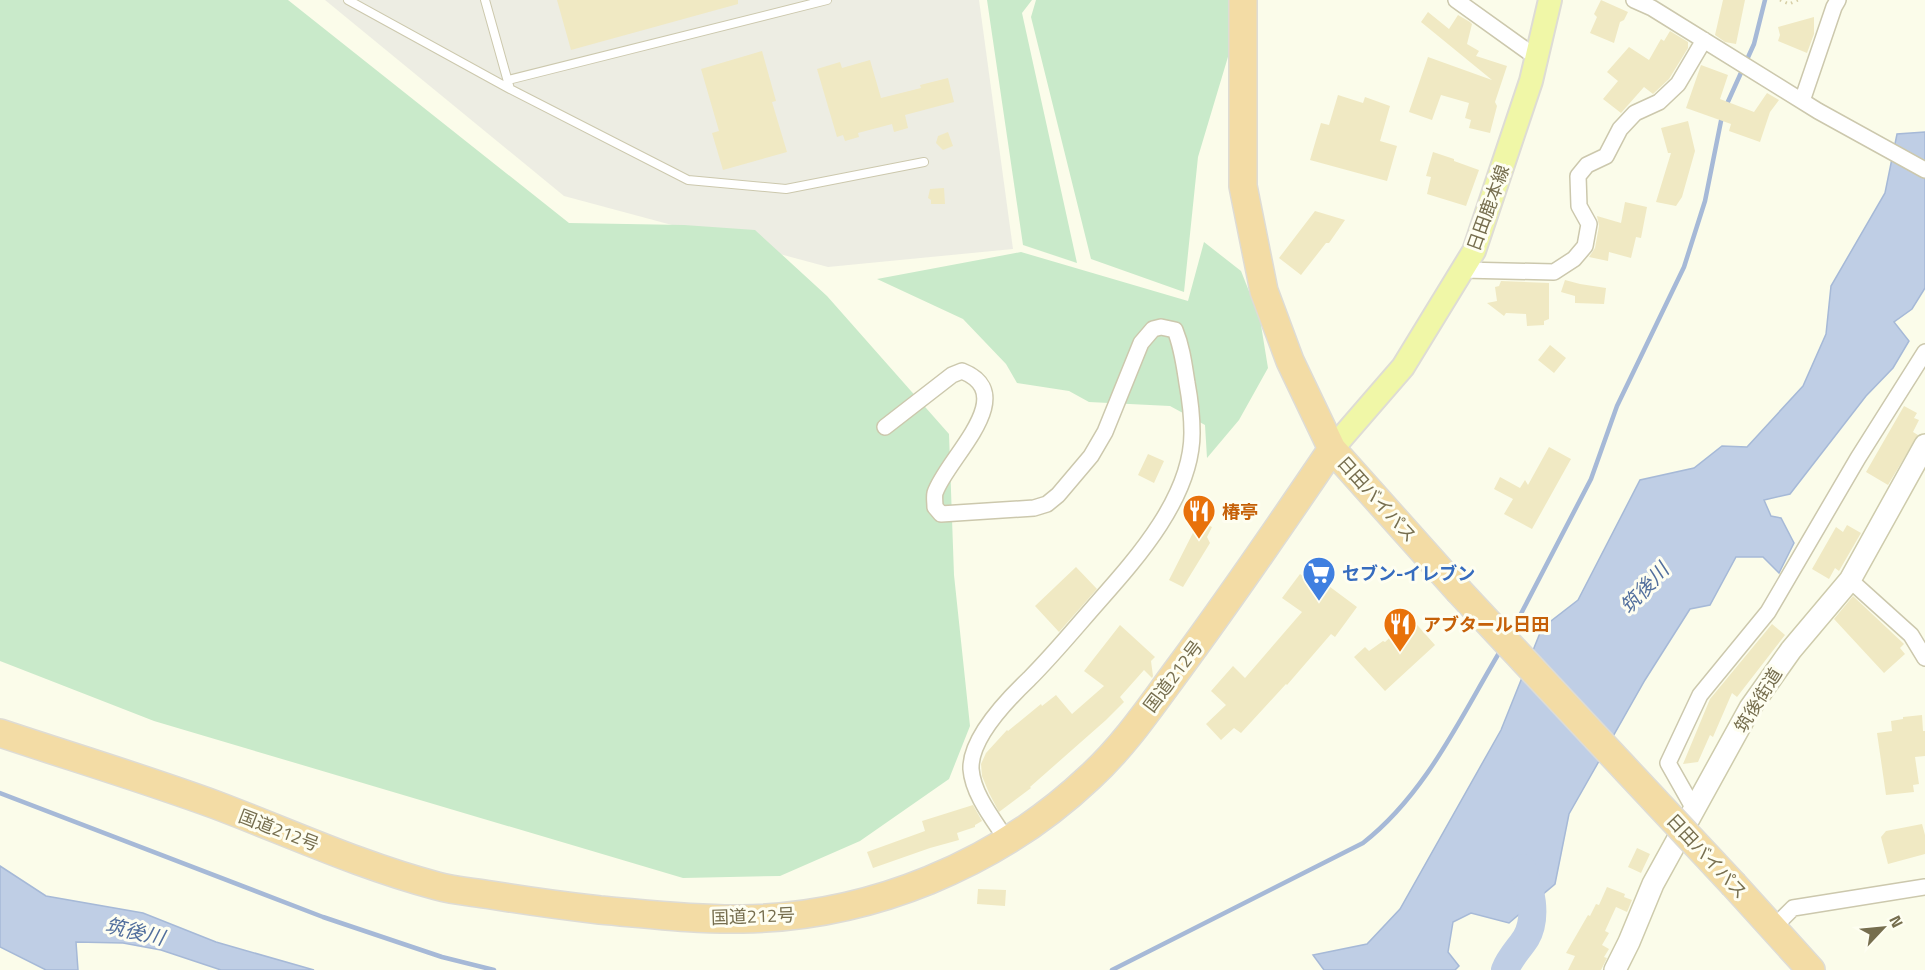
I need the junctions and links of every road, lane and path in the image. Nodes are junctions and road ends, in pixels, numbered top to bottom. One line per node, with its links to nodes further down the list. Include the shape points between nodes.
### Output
1 (348, 0): 13 (lane)
2 (485, 0): 13 (lane)
3 (827, 0): 13 (lane)
4 (1243, 0): 21 (highway, 日田バイパス, via 1243,186 1264,291 1290,361)
5 (1456, 0): 12 (street)
6 (1550, 0): 12 (main road, 日田鹿本線)
7 (1634, 0): 11 (street)
8 (1780, 0): 9 (path, via 1789,4)
9 (1798, 0)
10 (1838, 0): 14 (street)
11 (1704, 40): 14 (street); 17 (street, via 1678,84 1659,102 1635,114 1620,129 1606,156 1587,165 1578,177 1579,206 1589,224 1585,246 1574,259 1554,272)
12 (1537, 58): 17 (main road, 日田鹿本線, via 1474,251)
13 (509, 85): 15 (lane, via 688,180 786,189)
14 (1802, 101): 16 (street)
15 (924, 162)
16 (1925, 170)
17 (1463, 270): 21 (main road, 日田鹿本線, via 1403,367)
18 (1925, 352): 25 (street, via 1768,612 1700,695 1668,763)
19 (885, 427): 26 (street, via 952,375 962,371 973,375 981,383 986,404 963,450 947,469 935,494 935,507 941,514 1034,508 1058,495 1091,456 1105,432 1141,343 1153,329 1175,330 1181,346 1192,435 1188,463 1174,500 1132,564 1063,644 1003,705 978,742 971,768 977,792)
20 (1925, 445): 22 (street, 筑後街道)
21 (1332, 449): 26 (highway, 国道212号, via 1226,606 1130,734 1092,776); 28 (highway, 日田バイパス, bridge, via 1458,590)
22 (1850, 580): 23 (street, via 1911,635); 25 (street, 筑後街道, via 1791,650 1750,708)
23 (1925, 658)
24 (0, 733): 26 (highway, 国道212号, via 214,805 380,870 443,888 561,906 741,919 805,914 851,906 909,888)
25 (1694, 809): 29 (street, 筑後街道, via 1653,884)
26 (1008, 842)
27 (1925, 887): 28 (street, via 1793,908)
28 (1774, 927): 30 (highway, 日田バイパス)
29 (1615, 970)
30 (1811, 970)

